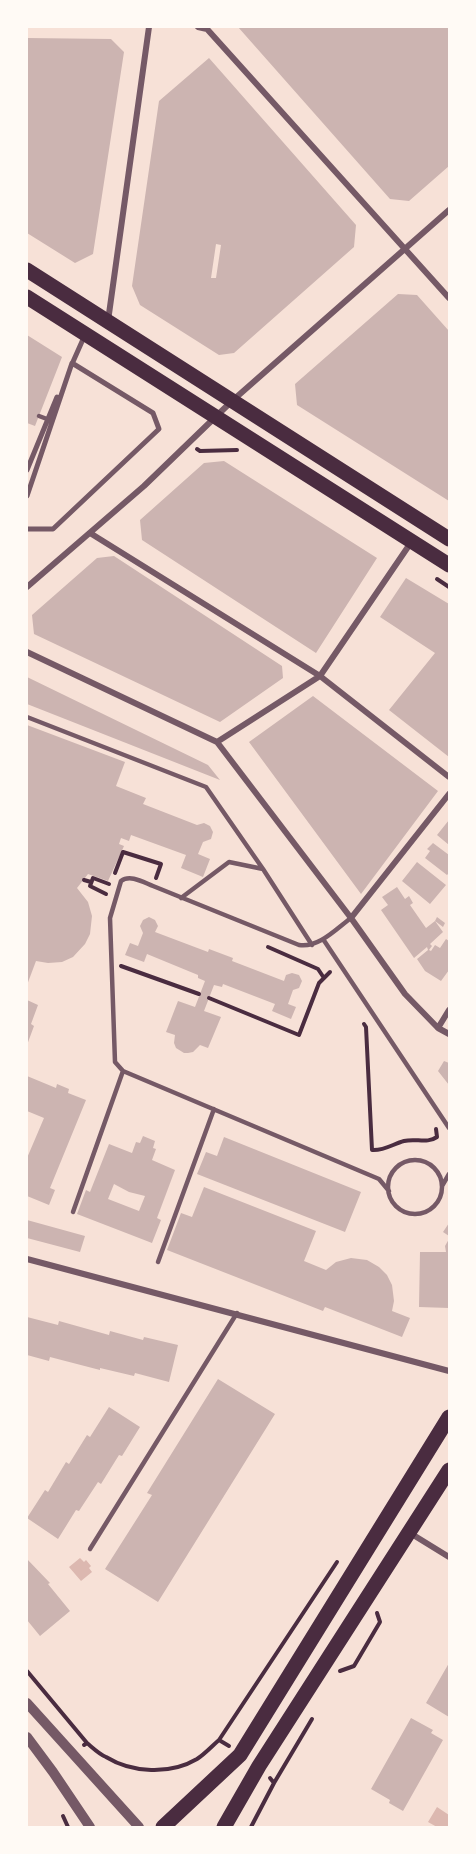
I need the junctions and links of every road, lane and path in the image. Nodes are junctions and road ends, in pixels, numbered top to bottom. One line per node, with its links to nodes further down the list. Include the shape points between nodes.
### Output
1 (149, 27): 8 (street)
2 (198, 27): 4 (street, via 207,29)
3 (449, 210): 4 (street)
4 (405, 249): 7 (street); 11 (street)
5 (27, 270): 8 (main road)
6 (27, 297): 9 (main road)
7 (449, 298)
8 (108, 321): 11 (main road)
9 (85, 334): 10 (street); 13 (main road)
10 (72, 363): 14 (street); 18 (street); 19 (street, via 153,413 159,429 53,529)
11 (232, 401): 13 (street); 21 (main road)
12 (39, 416): 14 (lane)
13 (216, 417): 15 (street); 22 (main road)
14 (47, 419): 17 (street)
15 (190, 443): 16 (path, via 200,452 236,450); 20 (street)
16 (246, 456)
17 (27, 470)
18 (27, 496)
19 (27, 529)
20 (90, 533): 25 (street); 28 (street)
21 (449, 539)
22 (412, 541): 23 (main road); 28 (street)
23 (449, 565)
24 (430, 575): 26 (path)
25 (27, 587)
26 (449, 587)
27 (27, 652): 30 (street)
28 (320, 676): 30 (street); 31 (street)
29 (27, 717): 33 (lane, via 206,787)
30 (217, 742): 37 (street)
31 (449, 777)
32 (449, 794): 37 (street)
33 (263, 869): 36 (lane, via 229,862); 39 (lane)
34 (84, 880): 35 (path, via 92,880 90,886)
35 (103, 893)
36 (181, 898): 39 (lane, via 299,945); 41 (lane, via 129,877 121,881 110,918)
37 (351, 918): 38 (lane); 49 (street, via 405,994)
38 (323, 939): 39 (lane); 55 (lane)
39 (312, 945)
40 (121, 954): 42 (path)
41 (112, 963): 42 (path); 52 (lane, via 115,1062)
42 (120, 966): 44 (path)
43 (336, 981): 45 (path, via 330,972 319,983 299,1035)
44 (199, 994)
45 (209, 998)
46 (449, 1010): 49 (street)
47 (360, 1017): 48 (path)
48 (366, 1026): 50 (path); 54 (path, via 372,1150 404,1141 431,1141 437,1137)
49 (438, 1028): 51 (street)
50 (374, 1033)
51 (449, 1034)
52 (123, 1071): 53 (lane); 59 (lane)
53 (214, 1109): 58 (lane, via 379,1179); 61 (lane)
54 (435, 1120)
55 (449, 1128)
56 (449, 1174): 57 (lane)
57 (442, 1186): 58 (lane, via 436,1204 421,1213 404,1211); 58 (lane, via 431,1164 414,1159 397,1166)
58 (388, 1191)
59 (73, 1212)
60 (27, 1258): 62 (street)
61 (158, 1262)
62 (237, 1313): 63 (street); 67 (lane)
63 (449, 1371)
64 (449, 1417): 76 (main road)
65 (449, 1470): 66 (main road)
66 (409, 1533): 68 (street); 82 (main road)
67 (90, 1549)
68 (449, 1557)
69 (337, 1562): 73 (path)
70 (27, 1671): 74 (path)
71 (27, 1703): 75 (street)
72 (27, 1737): 79 (street)
73 (219, 1740): 74 (path, via 197,1759 161,1770 121,1764); 76 (path)
74 (87, 1743): 75 (path)
75 (72, 1752): 80 (street)
76 (240, 1755): 81 (main road)
77 (62, 1813): 78 (path)
78 (69, 1827)
79 (90, 1827)
80 (140, 1827)
81 (163, 1827)
82 (224, 1827)

